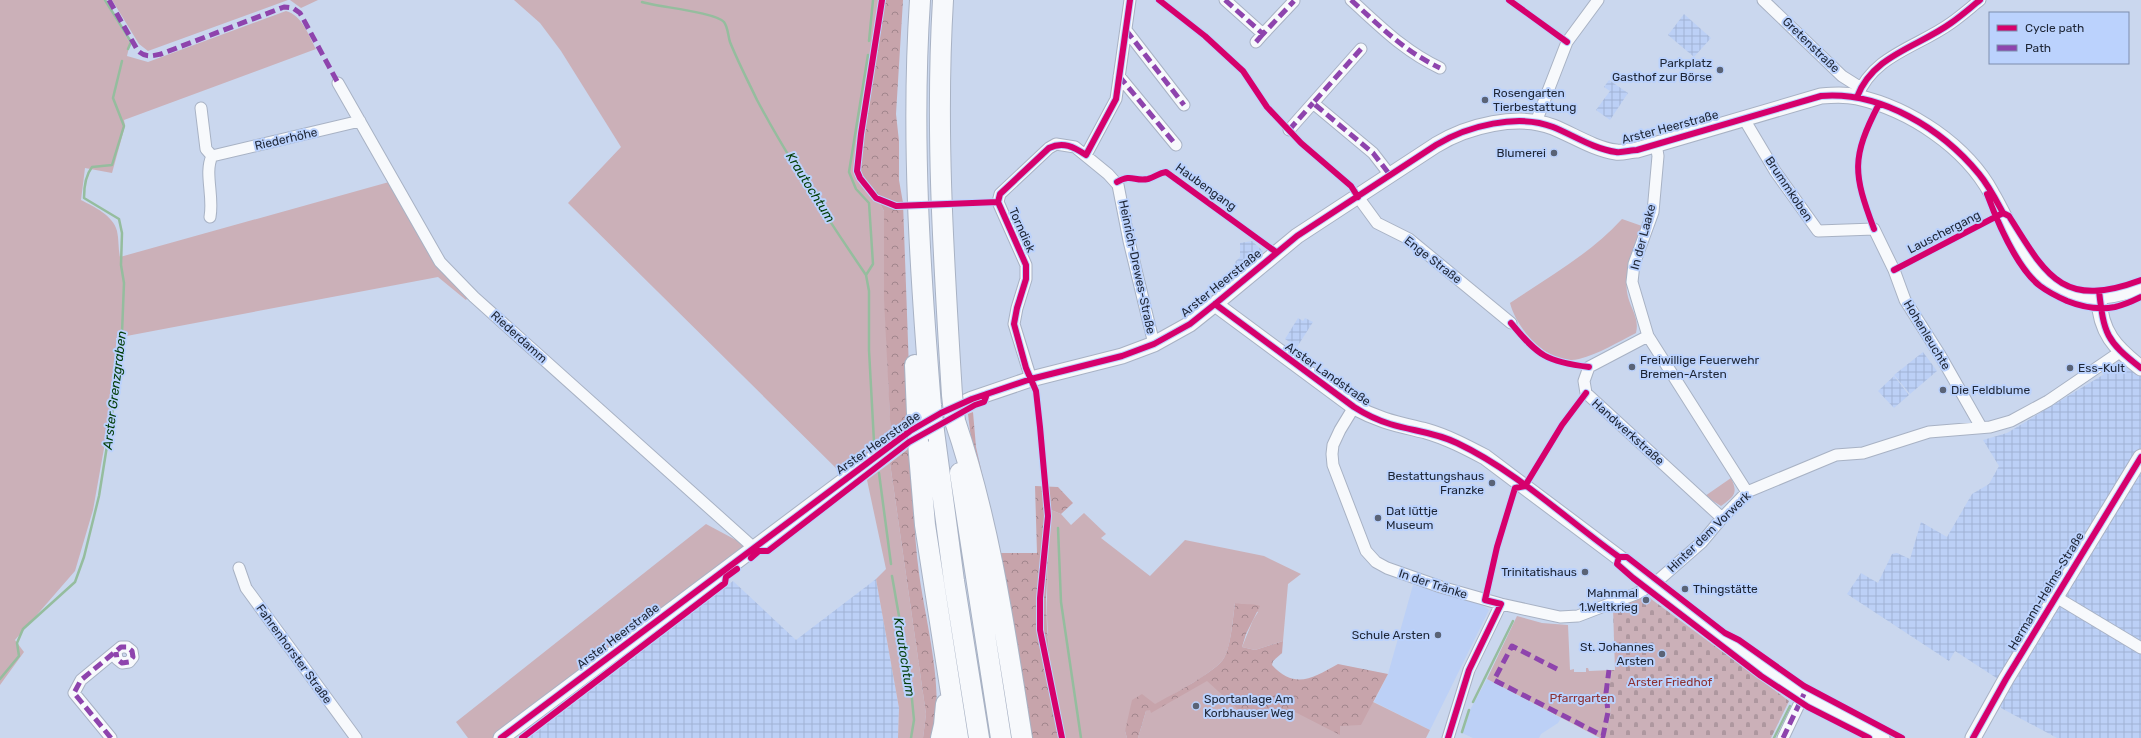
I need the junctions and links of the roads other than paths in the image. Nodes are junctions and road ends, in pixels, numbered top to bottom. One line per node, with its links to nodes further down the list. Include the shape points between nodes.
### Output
1 (920, 0): 43 (highway, bridge, via 917,99 918,209)
2 (944, 0): 41 (highway, bridge, via 940,99 941,210)
3 (1130, 0): 10 (street)
4 (1225, 0): 9 (street, via 1260,38)
5 (1351, 0): 12 (street, via 1402,46 1418,58)
6 (1598, 0): 21 (street, via 1567,42)
7 (1763, 0): 15 (street, Gretenstraße)
8 (1980, 0): 15 (street, via 1950,24 1888,58 1867,76)
9 (1294, 1)
10 (1126, 30): 13 (street); 17 (street)
11 (1361, 50): 16 (street)
12 (1440, 68)
13 (1119, 76): 24 (street); 25 (street, via 1116,99)
14 (338, 82): 20 (street, Riederdamm)
15 (1859, 92): 19 (street, Arster Heerstraße, via 1821,96); 32 (street, Arster Heerstraße, via 1914,120 1942,138 1966,160 1991,192 2030,262 2047,282 2072,295)
16 (1313, 103): 22 (street); 27 (street, via 1373,153)
17 (1184, 105)
18 (201, 108): 26 (street, via 206,149)
19 (1744, 119): 23 (street, Arster Heerstraße); 30 (street, Brummkoben, via 1775,171 1818,231)
20 (360, 121): 26 (street, Riederhöhe); 47 (street, Riederdamm, via 440,262 474,297)
21 (1536, 122): 23 (street, Arster Heerstraße, via 1600,148 1617,152); 27 (street, Arster Heerstraße, via 1469,128 1451,136)
22 (1289, 130)
23 (1656, 144): 35 (street, In der Laake, via 1658,156 1653,212 1634,264 1632,282)
24 (1176, 145)
25 (1086, 155): 36 (street, Heinrich-Drewes-Straße, via 1118,185); 39 (street, Torndiek, via 1075,147 1056,144 1000,194 998,202 1026,265 1026,279 1014,324)
26 (212, 156): 29 (street, via 208,165 213,203)
27 (1390, 175): 28 (street, Arster Heerstraße)
28 (1358, 197): 33 (street, Arster Heerstraße, via 1297,236); 34 (street, Enge Straße, via 1377,222 1409,239)
29 (210, 217)
30 (1874, 229): 42 (street, Hohenleuchte, via 1905,300 1940,355)
31 (2141, 287): 32 (street)
32 (2100, 298): 37 (street, via 2103,325)
33 (1215, 304): 36 (street, Arster Heerstraße, via 1190,324); 40 (street, Arster Landstraße)
34 (1511, 323)
35 (1648, 336): 45 (street, In der Laake); 46 (street, Handwerkstraße, via 1589,367 1584,381 1586,393)
36 (1154, 344): 39 (street, Arster Heerstraße, via 1122,356)
37 (2120, 352): 38 (street); 42 (street, Hinter dem Vorwerk, via 2042,404 2011,421)
38 (2141, 368)
39 (1031, 379): 47 (street, Arster Heerstraße, via 972,399 910,431)
40 (1354, 407): 49 (street, Arster Landstraße, via 1373,418 1427,432 1485,457); 51 (street, In der Tränke, via 1333,445 1332,454 1333,465 1366,551 1376,562 1387,568)
41 (955, 421): 62 (highway); 63 (highway, via 982,511)
42 (1981, 428): 45 (street, Hinter dem Vorwerk, via 1929,432 1863,453 1836,455)
43 (926, 437): 54 (highway, via 925,525); 61 (highway, via 954,581)
44 (2141, 457): 50 (street, Hermann-Helms-Straße)
45 (1747, 492): 46 (street, Hinter dem Vorwerk)
46 (1722, 518): 49 (street, Hinter dem Vorwerk, via 1702,542)
47 (754, 548): 58 (street, Arster Heerstraße)
48 (239, 568): 57 (street, Fahrenhorster Straße, via 246,588)
49 (1654, 584): 51 (street, In der Tränke, via 1638,593 1578,616 1560,617); 55 (street, Arster Landstraße, via 1740,653)
50 (2056, 597): 52 (street); 67 (street, Hermann-Helms-Straße)
51 (1501, 604): 64 (street, via 1469,670)
52 (2141, 648)
53 (116, 652): 56 (street, via 81,680 74,693)
54 (947, 674): 59 (highway); 60 (highway)
55 (1804, 694): 65 (street); 66 (street, Arster Landstraße)
56 (111, 738)
57 (356, 738)
58 (501, 738)
59 (941, 738)
60 (958, 738)
61 (979, 738)
62 (1001, 738)
63 (1022, 738)
64 (1448, 738)
65 (1783, 738)
66 (1882, 738)
67 (1972, 738)

